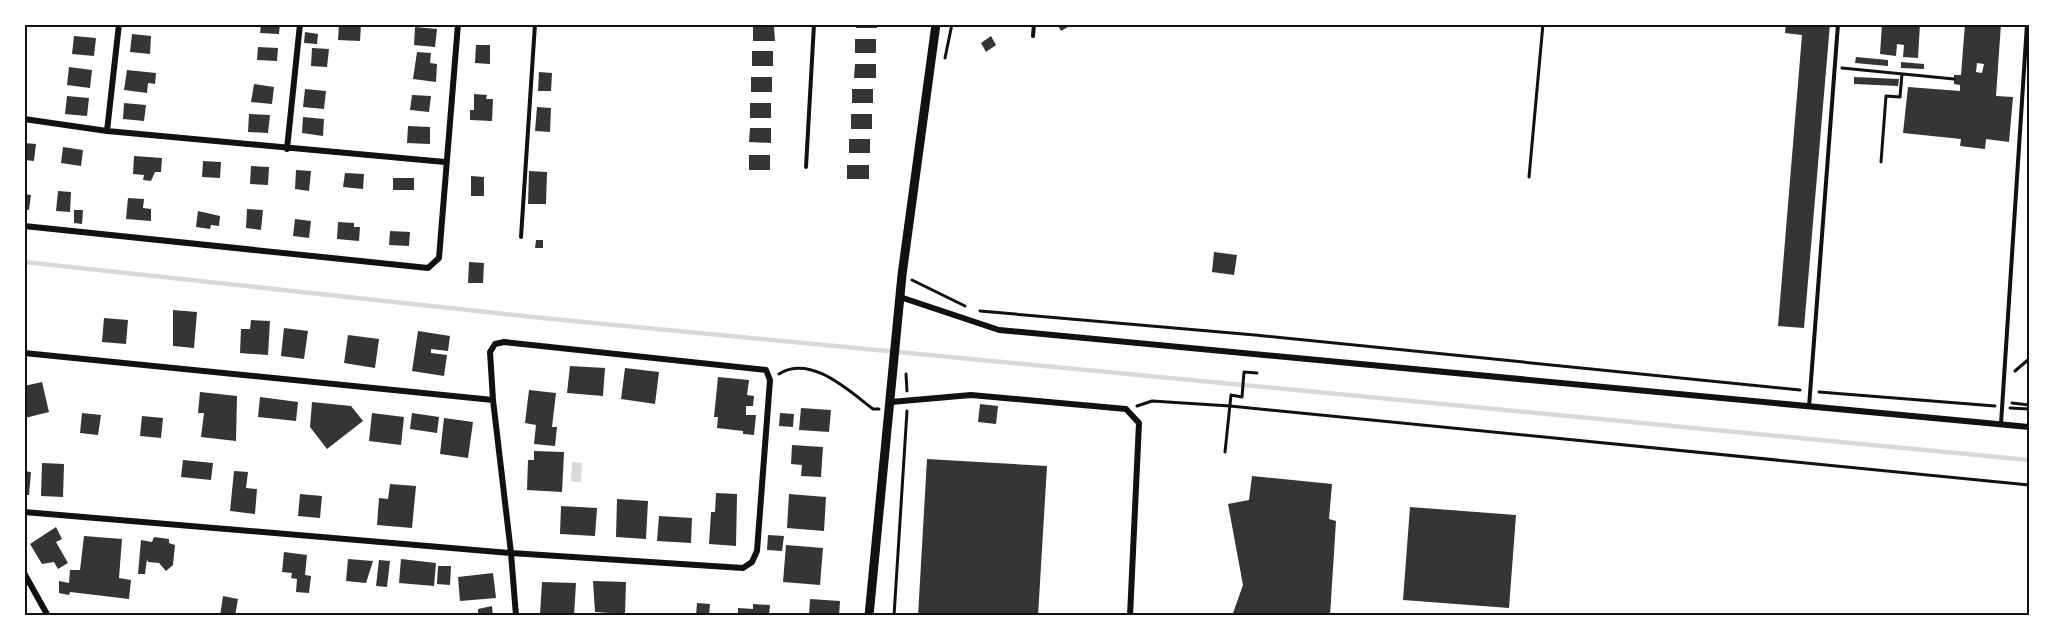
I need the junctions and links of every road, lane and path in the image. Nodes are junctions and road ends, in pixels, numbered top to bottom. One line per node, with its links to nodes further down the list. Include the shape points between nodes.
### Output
1 (119, 24): 16 (street)
2 (300, 24): 17 (street)
3 (458, 24): 18 (street)
4 (536, 24): 23 (lane)
5 (814, 24): 20 (lane)
6 (936, 24): 24 (street)
7 (1034, 24): 11 (lane)
8 (1543, 24): 21 (path)
9 (1838, 24): 12 (lane)
10 (2027, 24): 43 (lane)
11 (1033, 36)
12 (1834, 68): 13 (path); 35 (lane)
13 (1902, 74): 14 (path); 19 (path, via 1900,97 1886,96)
14 (1954, 80)
15 (24, 119): 16 (street)
16 (107, 131): 17 (street)
17 (287, 149): 18 (street)
18 (445, 162): 22 (street, via 439,258 428,268)
19 (1881, 162)
20 (806, 167)
21 (1529, 177)
22 (24, 226)
23 (521, 237)
24 (902, 275): 25 (street); 26 (path)
25 (900, 297): 40 (street); 42 (street, via 999,330)
26 (966, 306)
27 (976, 311): 35 (path)
28 (24, 353): 37 (street)
29 (2029, 360): 33 (path, via 2015,368)
30 (906, 369): 36 (path)
31 (1257, 373): 41 (path, via 1244,372 1242,397 1231,395)
32 (770, 380): 37 (street, via 763,367 504,342 495,344 490,352); 40 (path, via 787,369 823,372 873,409); 51 (street, via 757,551 752,562 743,568)
33 (2013, 380)
34 (903, 389): 36 (path)
35 (1810, 391): 42 (lane); 43 (path)
36 (907, 399): 40 (street); 44 (street, via 971,395); 56 (path)
37 (493, 400): 51 (street)
38 (2011, 403): 39 (path)
39 (2029, 405)
40 (890, 406): 55 (street)
41 (1230, 406): 44 (path, via 1152,401); 48 (path); 49 (path)
42 (1809, 407): 46 (street)
43 (2002, 407): 45 (path); 46 (lane)
44 (1126, 409): 57 (street, via 1139,423)
45 (2029, 410)
46 (2001, 425): 47 (street)
47 (2029, 427)
48 (1226, 452)
49 (2029, 485)
50 (24, 512): 51 (street)
51 (511, 553): 54 (street)
52 (24, 573): 53 (street)
53 (48, 616)
54 (516, 616)
55 (869, 616)
56 (894, 616)
57 (1130, 616)

